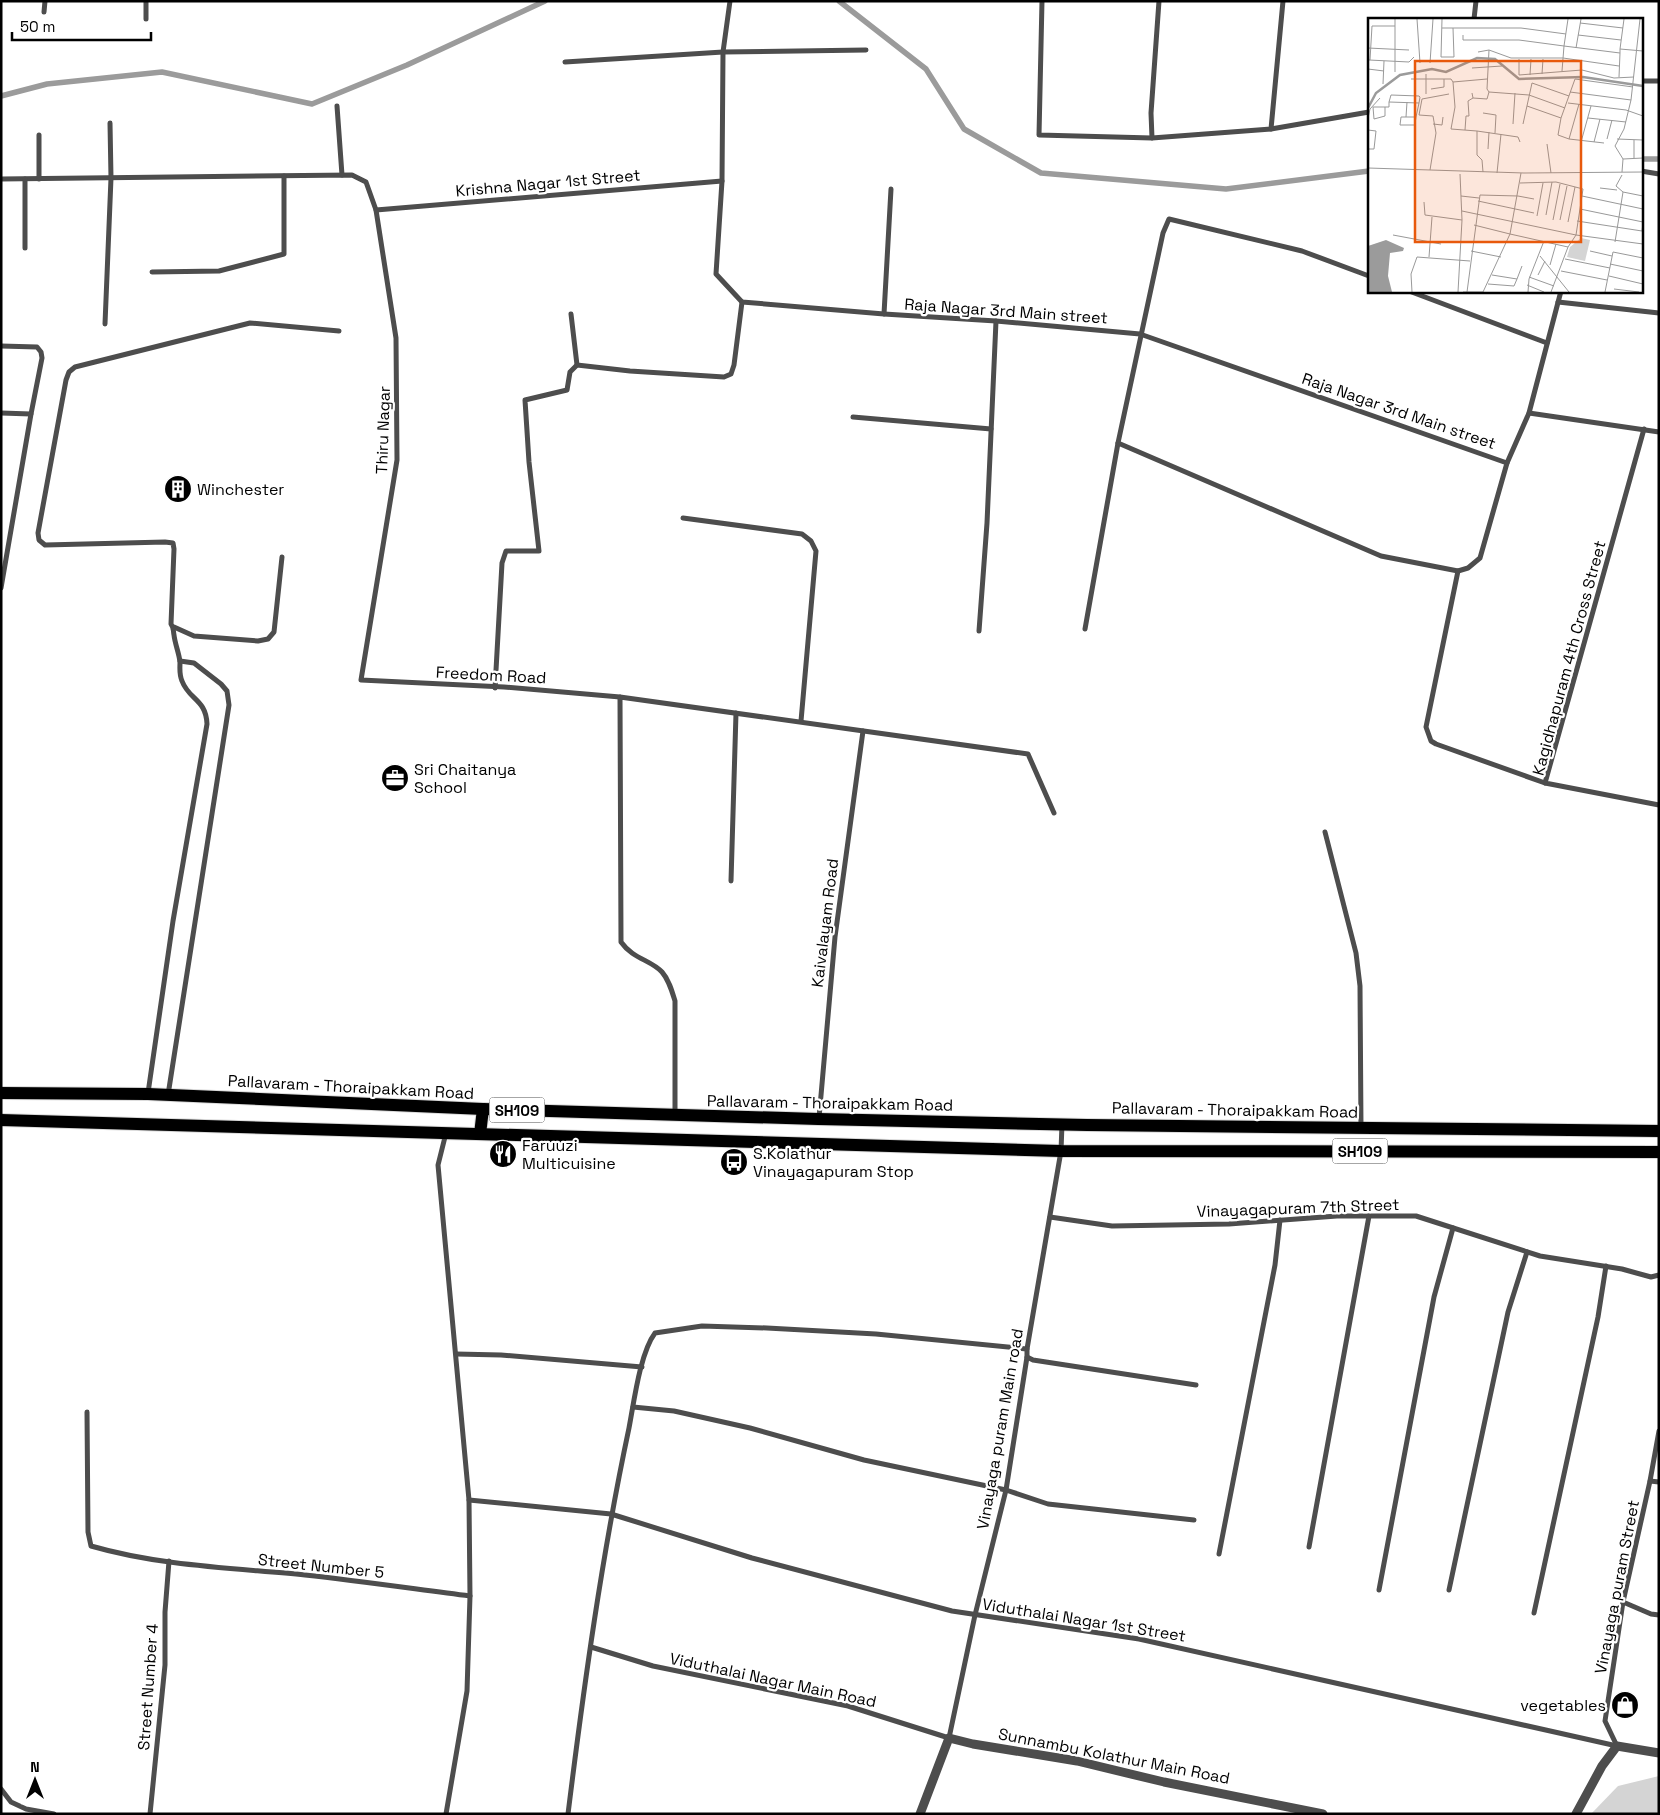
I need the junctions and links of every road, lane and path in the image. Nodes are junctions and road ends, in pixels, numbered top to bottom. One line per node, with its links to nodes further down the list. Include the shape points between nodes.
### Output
1 (45, 1): 8 (street)
2 (146, 1): 10 (street)
3 (730, 1): 12 (street)
4 (1042, 1): 21 (street, via 1039,135)
5 (1159, 1): 21 (street)
6 (1283, 1): 19 (street)
7 (1476, 1): 9 (street)
8 (44, 12)
9 (1474, 18)
10 (146, 19)
11 (866, 50): 12 (street)
12 (723, 52): 13 (street); 30 (street)
13 (565, 62)
14 (1642, 81): 15 (street)
15 (1659, 81)
16 (338, 106): 24 (street)
17 (1368, 112): 19 (street)
18 (110, 123): 28 (street)
19 (1271, 129): 21 (street)
20 (39, 135): 27 (street)
21 (1152, 138)
22 (1642, 171): 23 (street)
23 (1659, 174)
24 (342, 175): 25 (street); 32 (street, Thiru Nagar, via 352,175 366,182)
25 (284, 176): 28 (street); 34 (street, via 284,254 219,271)
26 (25, 178): 27 (street); 29 (street); 33 (street)
27 (39, 178): 28 (street)
28 (111, 178): 44 (street)
29 (1, 179)
30 (722, 181): 32 (street, Krishna Nagar 1st Street); 38 (street, via 716,274)
31 (891, 189): 42 (street)
32 (376, 210): 68 (street, Thiru Nagar, via 396,338 397,460)
33 (25, 248)
34 (152, 272)
35 (1368, 276): 46 (street, via 1302,251 1169,219)
36 (1412, 292): 47 (street)
37 (1561, 292): 39 (street)
38 (742, 302): 42 (street, Raja Nagar 3rd Main street); 49 (street, via 734,365 731,374 724,377)
39 (1558, 302): 40 (street); 47 (street)
40 (1659, 313)
41 (571, 314): 49 (street)
42 (884, 314): 43 (street, Raja Nagar 3rd Main street)
43 (996, 321): 46 (street, Raja Nagar 3rd Main street); 54 (street)
44 (105, 324)
45 (339, 331): 64 (street, via 250,323 75,366 69,372 39,524 39,540 45,545 172,543 171,624)
46 (1140, 334): 57 (street); 58 (street, Raja Nagar 3rd Main street)
47 (1547, 343): 51 (street)
48 (1, 346): 52 (street, via 37,347 41,352)
49 (577, 365): 69 (street, via 570,372 566,390 525,400 539,551 506,552 502,563)
50 (1, 413): 52 (street)
51 (1529, 413): 55 (street); 58 (street)
52 (31, 414): 60 (street)
53 (853, 417): 54 (street)
54 (991, 429): 66 (street)
55 (1644, 430): 56 (street); 74 (street, Kagidhapuram 4th Cross Street)
56 (1659, 432)
57 (1118, 443): 62 (street, via 1381,556); 65 (street)
58 (1508, 463): 62 (street, via 1480,558 1468,568)
59 (684, 518): 72 (street, via 802,534 811,541 816,551)
60 (4, 557): 63 (street)
61 (282, 557): 64 (street, via 274,632 268,639 194,636)
62 (1458, 571): 74 (street, via 1426,727 1431,741)
63 (1, 588)
64 (174, 627): 67 (street)
65 (1085, 628)
66 (979, 631)
67 (180, 661): 80 (street, via 182,683 204,707 207,724 173,921); 81 (street, via 194,663 221,684 227,691 229,705)
68 (361, 680): 69 (street, Freedom Road)
69 (496, 688): 70 (street, Freedom Road)
70 (620, 697): 71 (street, Freedom Road); 83 (street, via 621,942 627,951 662,971 671,985 675,1001)
71 (736, 713): 72 (street, Freedom Road); 78 (street)
72 (801, 721): 73 (street, Freedom Road)
73 (863, 731): 76 (street, Freedom Road, via 1028,754); 84 (street, Kaivalayam Road, via 835,937)
74 (1545, 783): 75 (street, Kagidhapuram 4th Cross Street)
75 (1659, 805)
76 (1054, 814)
77 (1325, 832): 87 (street, via 1356,953 1359,977)
78 (731, 881)
79 (1, 1093): 80 (main road, Pallavaram - Thoraipakkam Road / SH109)
80 (148, 1094): 81 (main road, Pallavaram - Thoraipakkam Road / SH109)
81 (168, 1095): 82 (main road, Pallavaram - Thoraipakkam Road / SH109)
82 (483, 1109): 83 (main road, Pallavaram - Thoraipakkam Road / SH109); 90 (main road)
83 (675, 1115): 84 (main road, Pallavaram - Thoraipakkam Road / SH109)
84 (818, 1119): 86 (main road, Pallavaram - Thoraipakkam Road / SH109)
85 (1, 1120): 89 (main road, SH109)
86 (1062, 1124): 87 (main road, Pallavaram - Thoraipakkam Road / SH109); 91 (street, Vinayaga puram Main road)
87 (1361, 1128): 88 (main road, Pallavaram - Thoraipakkam Road / SH109)
88 (1659, 1131)
89 (446, 1133): 90 (main road, SH109); 101 (street, via 438,1165)
90 (480, 1134): 91 (main road, SH109)
91 (1061, 1151): 92 (main road, SH109); 94 (street, Vinayaga puram Main road)
92 (1659, 1152)
93 (1369, 1216): 95 (street, Vinayagapuram 7th Street); 96 (street, Vinayagapuram 7th Street, via 1416,1216); 114 (street)
94 (1050, 1217): 95 (street, Vinayagapuram 7th Street, via 1112,1226); 100 (street, Vinayaga puram Main road)
95 (1280, 1220): 115 (street, via 1275,1265)
96 (1453, 1228): 97 (street, Vinayagapuram 7th Street); 117 (street, via 1434,1297)
97 (1527, 1252): 98 (street, Vinayagapuram 7th Street); 118 (street, via 1508,1312)
98 (1606, 1266): 99 (street, Vinayagapuram 7th Street, via 1651,1277); 121 (street, via 1598,1317)
99 (1659, 1275)
100 (1027, 1349): 102 (street, Vinayaga puram Main road); 103 (street, via 876,1334 702,1326 655,1334 649,1342)
101 (456, 1354): 103 (street); 111 (street)
102 (1027, 1357): 104 (street); 110 (street, Vinayaga puram Main road)
103 (642, 1367): 105 (street)
104 (1196, 1386)
105 (633, 1406): 110 (street, via 674,1411 750,1428 864,1460); 112 (street)
106 (87, 1412): 116 (street, Street Number 5, via 88,1532 91,1546)
107 (1659, 1431): 108 (street, Vinayaga puram Street)
108 (1650, 1482): 109 (street); 120 (street, Vinayaga puram Street)
109 (1659, 1482)
110 (1006, 1490): 113 (street, via 1048,1504); 122 (street, Vinayaga puram Main road)
111 (469, 1500): 112 (street, Viduthalai Nagar 1st Street); 119 (street)
112 (611, 1514): 122 (street, Viduthalai Nagar 1st Street, via 752,1558); 124 (street)
113 (1194, 1520)
114 (1309, 1547)
115 (1219, 1554)
116 (169, 1561): 119 (street, Street Number 5); 131 (street, Street Number 4, via 165,1665)
117 (1379, 1590)
118 (1449, 1590)
119 (470, 1596): 132 (street, via 467,1691)
120 (1624, 1602): 123 (street); 126 (street, Vinayaga puram Street, via 1605,1720)
121 (1534, 1613)
122 (975, 1615): 125 (street, Vinayaga puram Main road); 126 (street, Viduthalai Nagar 1st Street, via 1139,1639)
123 (1659, 1615)
124 (591, 1646): 125 (street, Viduthalai Nagar Main Road, via 654,1666 848,1706); 133 (street)
125 (949, 1738): 129 (street, Sunnambu Kolathur Main Road, via 1077,1761); 134 (street)
126 (1617, 1746): 127 (street); 136 (street, via 1602,1766)
127 (1659, 1753)
128 (1, 1789): 130 (street, via 11,1802 26,1810)
129 (1288, 1810): 135 (street, Sunnambu Kolathur Main Road)
130 (54, 1814)
131 (150, 1814)
132 (446, 1814)
133 (568, 1814)
134 (920, 1814)
135 (1323, 1814)
136 (1576, 1814)

